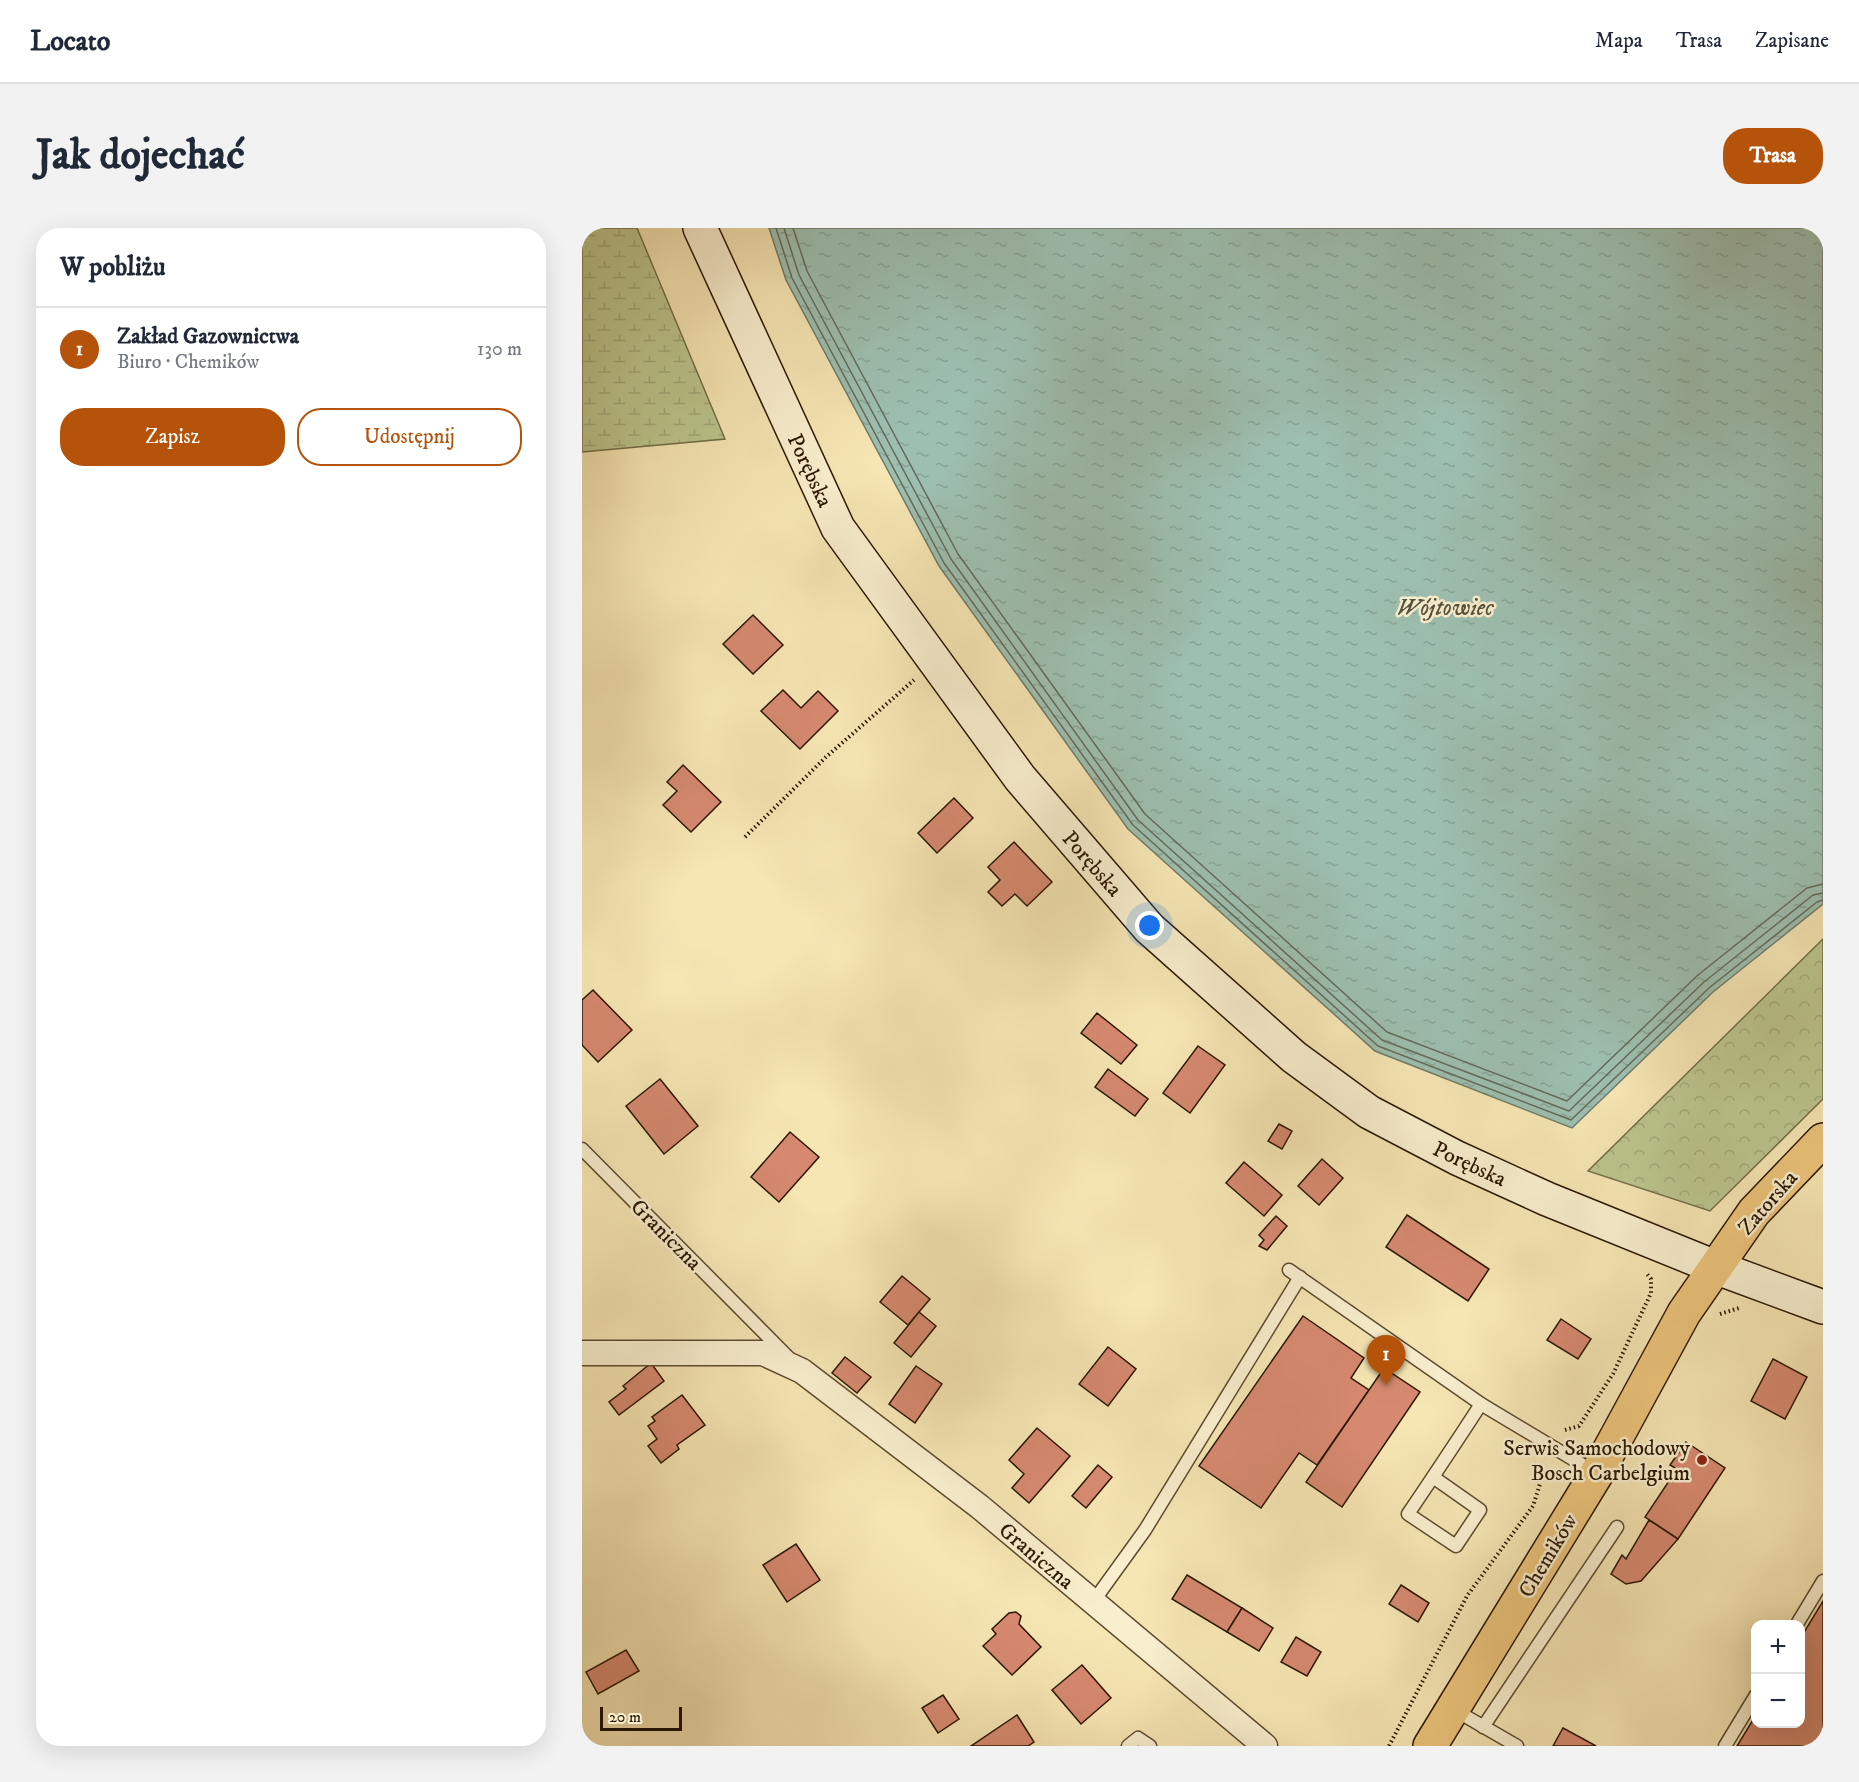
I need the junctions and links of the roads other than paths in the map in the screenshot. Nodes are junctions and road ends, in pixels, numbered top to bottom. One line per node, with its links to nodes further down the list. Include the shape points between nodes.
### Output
1 (700, 228): 4 (street, Porębska, via 838,528 1020,778 1149,928 1302,1064 1369,1112 1547,1199)
2 (1823, 1140): 4 (main road, Zatorska, via 1754,1212)
3 (582, 1149): 9 (lane, Graniczna)
4 (1715, 1268): 7 (street, Porębska); 11 (main road, Chemików, via 1684,1313)
5 (1289, 1270): 6 (lane)
6 (1300, 1277): 10 (lane); 15 (lane, via 1144,1530)
7 (1823, 1307)
8 (582, 1353): 9 (street, Graniczna, via 763,1353)
9 (802, 1371): 15 (street, Graniczna, via 980,1507)
10 (1481, 1404): 11 (lane); 12 (lane)
11 (1597, 1473): 18 (main road, Chemików)
12 (1433, 1477): 12 (lane, via 1480,1510 1456,1545 1408,1514)
13 (1617, 1527): 19 (lane)
14 (1823, 1581): 16 (lane)
15 (1093, 1602): 22 (street, Graniczna)
16 (1799, 1620)
17 (1751, 1702): 25 (lane)
18 (1453, 1709): 19 (lane); 23 (main road, Chemików)
19 (1483, 1727): 24 (lane)
20 (1128, 1746): 21 (lane, via 1138,1738)
21 (1150, 1746)
22 (1265, 1746)
23 (1430, 1746)
24 (1517, 1746)
25 (1725, 1746)

